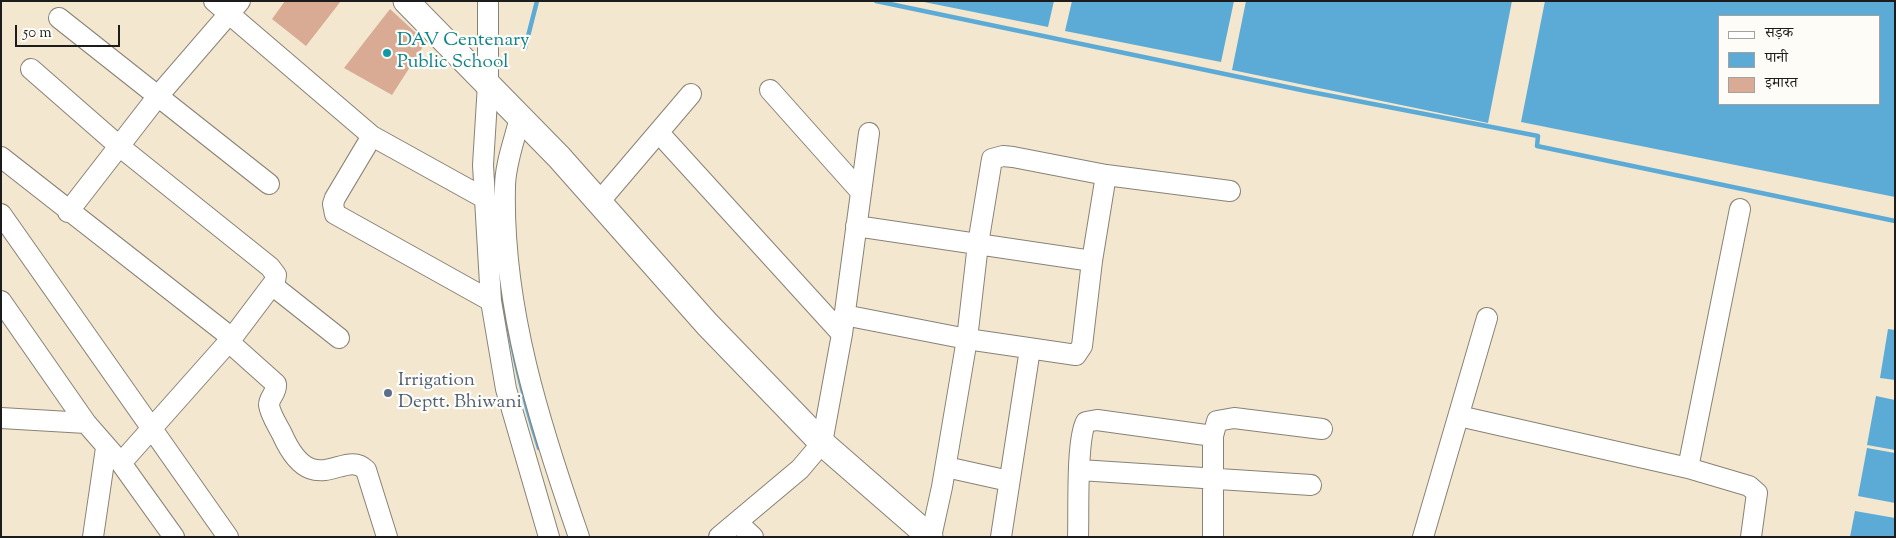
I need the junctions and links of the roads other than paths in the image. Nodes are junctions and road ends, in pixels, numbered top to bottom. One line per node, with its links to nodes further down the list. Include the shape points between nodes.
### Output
1 (214, 1): 4 (street)
2 (406, 1): 7 (main road)
3 (488, 1): 7 (street)
4 (235, 8): 10 (street); 14 (street)
5 (59, 18): 10 (street)
6 (31, 69): 15 (street)
7 (488, 84): 11 (main road); 21 (street)
8 (770, 90): 19 (street)
9 (691, 94): 12 (street)
10 (158, 96): 15 (street); 18 (street)
11 (520, 116): 22 (main road); 59 (street, via 504,185 508,261 532,395)
12 (660, 133): 22 (street); 33 (street)
13 (869, 133): 19 (street)
14 (372, 136): 21 (street); 31 (street, via 333,204 335,214)
15 (119, 146): 24 (street); 29 (street, via 272,270 276,278)
16 (1, 158): 24 (street)
17 (1106, 175): 20 (street); 27 (street, via 1013,157 994,157 990,162); 28 (street)
18 (269, 184)
19 (861, 192): 26 (street)
20 (1230, 192)
21 (484, 198): 31 (street)
22 (599, 202): 44 (main road, via 707,324)
23 (1740, 209): 48 (street)
24 (68, 212): 36 (street)
25 (1, 214): 41 (street)
26 (856, 226): 27 (street); 33 (street)
27 (978, 244): 28 (street); 35 (street)
28 (1092, 261): 37 (street, via 1082,350 1072,355)
29 (272, 285): 34 (street); 36 (street)
30 (1, 301): 40 (street)
31 (491, 302): 58 (street, via 506,389)
32 (1487, 318): 38 (street)
33 (843, 324): 35 (street); 44 (street)
34 (340, 338)
35 (967, 338): 37 (street); 47 (street)
36 (230, 340): 41 (street); 57 (street, via 276,384 270,408 287,446 303,466 314,470 356,464 366,470)
37 (1030, 349): 51 (street)
38 (1459, 416): 48 (street); 66 (street)
39 (1, 418): 40 (street)
40 (86, 423): 45 (street)
41 (152, 429): 46 (street); 56 (street)
42 (1322, 429): 43 (street, via 1234,418 1217,421)
43 (1213, 436): 49 (street, via 1092,420 1086,422 1083,431); 50 (street)
44 (822, 443): 53 (street, via 800,468); 62 (main road)
45 (106, 448): 46 (street); 55 (street)
46 (121, 463): 54 (street)
47 (946, 466): 51 (street); 62 (street)
48 (1688, 468): 67 (street, via 1755,490 1757,498)
49 (1080, 470): 50 (street); 64 (street)
50 (1214, 478): 52 (street); 65 (street)
51 (1009, 481): 63 (street)
52 (1311, 485)
53 (737, 522): 60 (street); 61 (street)
54 (173, 536)
55 (93, 537)
56 (228, 537)
57 (387, 537)
58 (549, 537)
59 (579, 537)
60 (719, 537)
61 (753, 537)
62 (931, 537)
63 (1001, 537)
64 (1078, 537)
65 (1213, 537)
66 (1423, 537)
67 (1751, 537)

